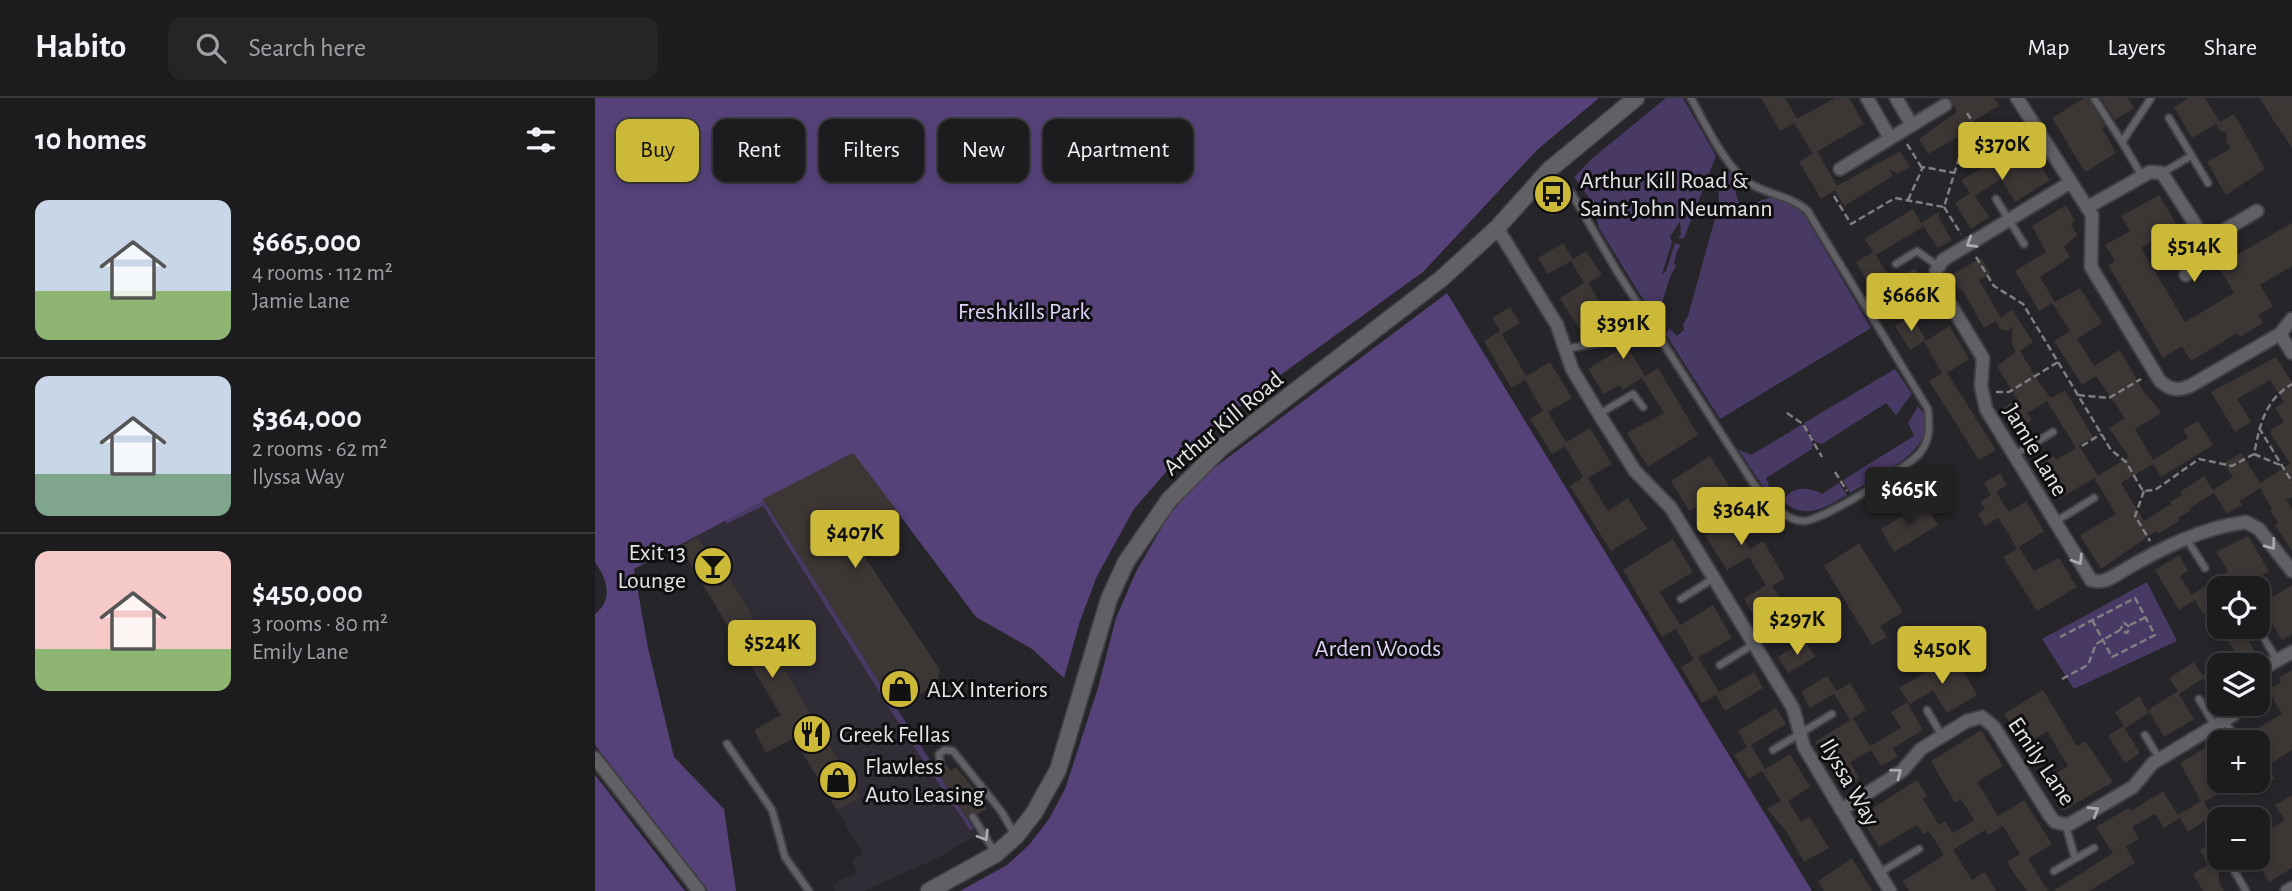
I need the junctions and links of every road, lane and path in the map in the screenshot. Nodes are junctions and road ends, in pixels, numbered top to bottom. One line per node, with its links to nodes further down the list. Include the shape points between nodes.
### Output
1 (1636, 98): 20 (street, Arthur Kill Road)
2 (1691, 98): 20 (lane, via 1747,182 1787,196 1807,211 1928,409 1928,440 1916,459 1827,514 1804,522 1787,516 1753,483 1572,194)
3 (1867, 98): 13 (street)
4 (1896, 98): 12 (street)
5 (2017, 98): 25 (street)
6 (2094, 98): 16 (lane)
7 (2151, 98): 16 (lane)
8 (1945, 105): 12 (street)
9 (1967, 114): 15 (path)
10 (2169, 118): 17 (lane)
11 (2016, 124): 15 (path)
12 (1912, 125): 13 (street)
13 (1890, 138): 19 (street)
14 (1905, 139): 18 (path)
15 (1985, 142): 21 (path); 22 (path, via 1959,158)
16 (2122, 142): 24 (lane)
17 (2191, 156): 23 (lane); 26 (lane)
18 (1921, 168): 22 (path); 29 (path)
19 (1840, 169)
20 (1549, 170): 34 (street, Arthur Kill Road)
21 (2003, 171)
22 (1955, 173): 30 (path)
23 (2162, 173): 24 (street); 36 (street)
24 (2142, 176): 31 (street)
25 (2071, 182): 31 (street); 33 (street)
26 (2208, 183)
27 (1834, 195): 29 (path, via 1851,224 1895,198)
28 (1996, 199): 33 (lane)
29 (1908, 200): 30 (path)
30 (1944, 207): 35 (path)
31 (2088, 207): 43 (street, via 2093,228 2091,268 2166,387 2190,386)
32 (2257, 211): 36 (street)
33 (2009, 220): 37 (lane); 40 (street, one-way to 40)
34 (1497, 228): 45 (street, Ilyssa Way, via 1557,326); 105 (street, Arthur Kill Road, via 1441,279 1221,448 1168,500 1109,598 1058,771)
35 (1964, 238)
36 (2206, 241): 41 (street)
37 (2024, 244)
38 (1972, 251): 47 (path, via 1994,286 2023,304)
39 (1896, 264): 40 (lane, via 1917,251)
40 (1938, 266): 60 (street, Jamie Lane, via 1938,284 1983,358 1981,386 1986,409)
41 (2186, 275)
42 (2292, 319): 43 (street)
43 (2280, 334): 46 (street)
44 (1605, 342): 45 (lane)
45 (1565, 349): 54 (street, Ilyssa Way)
46 (2292, 353)
47 (2058, 362): 50 (path, via 2009,392); 51 (path)
48 (2141, 379): 51 (path, via 2109,398)
49 (2292, 384): 55 (path, via 2275,396)
50 (1991, 392)
51 (2078, 395): 57 (path)
52 (1643, 407): 54 (lane, via 1633,394)
53 (1787, 413): 61 (path, via 1803,424)
54 (1599, 414): 73 (street, Ilyssa Way, via 1635,471 1671,508)
55 (2259, 428): 59 (path); 62 (path)
56 (2053, 432): 60 (lane)
57 (2101, 433): 58 (path); 65 (path)
58 (2082, 446)
59 (2254, 454): 62 (path); 65 (path, via 2232,466 2199,459 2155,490)
60 (2014, 455): 68 (street, Jamie Lane)
61 (1822, 457)
62 (2282, 466): 64 (path)
63 (1835, 472): 66 (path)
64 (2292, 482)
65 (2144, 491): 70 (path, via 2135,516)
66 (1849, 494)
67 (2094, 498): 68 (lane)
68 (2055, 522): 69 (street, Jamie Lane, one-way to 69, via 2096,582)
69 (2186, 538): 71 (lane); 72 (street, Jamie Lane, one-way to 72, via 2240,523 2255,524)
70 (2151, 543)
71 (2204, 568)
72 (2292, 571)
73 (1714, 579): 74 (lane); 82 (street, Ilyssa Way)
74 (1681, 599)
75 (2146, 617): 76 (path, via 2136,598); 77 (path); 81 (path, via 2155,635 2112,657)
76 (2092, 620): 79 (path); 81 (path)
77 (2129, 626): 78 (path, via 2122,624); 78 (path, via 2127,633)
78 (2120, 630): 81 (path)
79 (2060, 637)
80 (2264, 639): 84 (lane)
81 (2103, 640): 87 (path, via 2094,647 2088,666)
82 (1754, 644): 86 (lane); 94 (street, Ilyssa Way, via 1793,708)
83 (2292, 652): 84 (street)
84 (2277, 660): 85 (street)
85 (2270, 664)
86 (1720, 665)
87 (2062, 679)
88 (2199, 699): 92 (lane)
89 (1927, 710): 96 (lane)
90 (1832, 715): 94 (lane)
91 (2231, 716): 92 (street, Emily Lane)
92 (2220, 723): 93 (lane); 100 (street, Emily Lane)
93 (2227, 730)
94 (1800, 734): 98 (lane); 102 (street, Ilyssa Way)
95 (2145, 735): 100 (lane)
96 (1943, 736): 102 (street, Emily Lane, one-way to 96, via 1902,771 1921,749); 104 (street, Emily Lane, via 1975,718 1990,720 2050,816)
97 (727, 744): 115 (lane, via 772,810 785,857)
98 (1773, 750)
99 (595, 758): 114 (street)
100 (2160, 760): 104 (street, Emily Lane, one-way to 100, via 2133,788)
101 (941, 767): 105 (lane, via 939,754 949,749 956,753)
102 (1840, 810): 112 (street, Ilyssa Way)
103 (973, 817): 108 (lane, one-way to 108)
104 (2066, 826): 109 (lane)
105 (1016, 836): 108 (street, Arthur Kill Road)
106 (2094, 848): 109 (lane)
107 (1919, 849): 112 (lane)
108 (996, 854): 116 (street, Arthur Kill Road)
109 (2075, 858): 110 (lane)
110 (2054, 871)
111 (2235, 872): 118 (lane)
112 (1879, 873): 117 (street, Ilyssa Way)
113 (2292, 888): 119 (street)
114 (698, 891)
115 (809, 891)
116 (929, 891)
117 (1890, 891)
118 (2246, 891)
119 (2287, 891)

